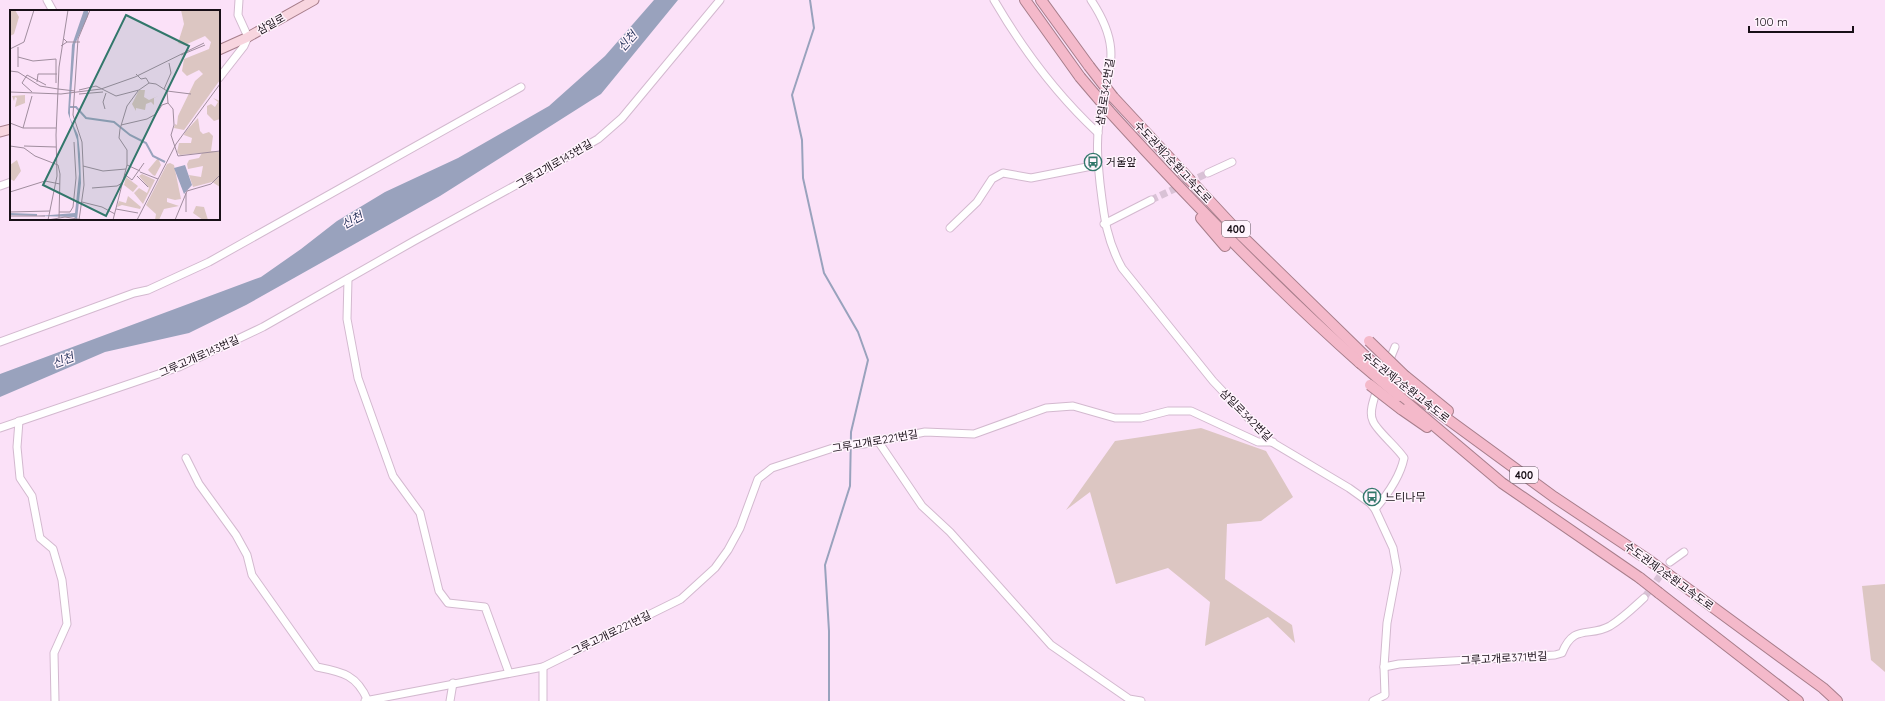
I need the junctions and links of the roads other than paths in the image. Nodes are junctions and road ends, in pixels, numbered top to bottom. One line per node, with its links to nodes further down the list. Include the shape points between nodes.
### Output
1 (47, 0): 9 (street)
2 (239, 0): 10 (street, via 238,15)
3 (314, 0): 10 (main road, 삼일로)
4 (720, 0): 29 (street, 그루고개로143번길, via 622,118 598,139)
5 (994, 0): 16 (street, via 1011,29 1073,110)
6 (1025, 0): 17 (highway, 수도권제2순환고속도로 / 400, bridge, via 1080,77)
7 (1041, 0): 21 (highway, 수도권제2순환고속도로 / 400, bridge, via 1113,97)
8 (1091, 0): 16 (street, 삼일로342번길, via 1099,12 1111,42 1112,65)
9 (52, 10)
10 (248, 37): 11 (main road, 삼일로); 12 (street, 삼일로)
11 (220, 50)
12 (220, 77)
13 (522, 87): 30 (street, via 209,262 148,290)
14 (10, 129): 15 (main road)
15 (0, 132)
16 (1098, 133): 19 (street, 삼일로342번길)
17 (1144, 150): 27 (highway); 33 (highway, 수도권제2순환고속도로 / 400, via 1303,312)
18 (1232, 162): 20 (street)
19 (1097, 165): 25 (street, 삼일로342번길); 26 (street, via 1031,178 1003,173 992,179 977,202)
20 (1208, 172)
21 (1187, 178): 28 (highway); 33 (highway, 수도권제2순환고속도로 / 400)
22 (10, 182): 23 (street)
23 (0, 186)
24 (1151, 200): 25 (street)
25 (1104, 224): 39 (street, 삼일로342번길, via 1115,256 1140,293 1213,382)
26 (950, 228)
27 (1225, 246)
28 (1266, 253)
29 (348, 279): 36 (street, 그루고개로143번길, via 263,327 179,367); 48 (street, via 347,319 358,378 393,476 420,513 440,591 448,603 485,607)
30 (0, 342)
31 (1369, 342): 34 (highway, bridge)
32 (1395, 347): 42 (street, via 1376,394 1371,415 1373,422 1404,458 1402,469)
33 (1362, 359): 34 (highway, 수도권제2순환고속도로 / 400, bridge); 41 (highway, 수도권제2순환고속도로 / 400, bridge, via 1399,396)
34 (1403, 381): 58 (highway, 수도권제2순환고속도로, bridge, via 1554,497 1650,561 1823,688)
35 (1370, 385): 41 (highway, bridge)
36 (19, 421): 37 (street, 그루고개로143번길); 51 (street, via 17,447 20,478 32,496 40,538 53,549 62,580 67,624 54,653)
37 (0, 428)
38 (878, 441): 39 (street, 그루고개로221번길, via 925,432 974,434 1046,408 1073,406 1115,418 1141,418 1168,411 1191,411 1258,442); 46 (street, 그루고개로221번길, via 839,446 772,468 758,479 740,528 728,550 715,568 681,599); 55 (street, via 922,506 950,532 1051,646 1129,699)
39 (1273, 442): 42 (street, 삼일로342번길, via 1350,488)
40 (186, 458): 52 (street, via 199,484 248,555 252,575 318,668 338,671 358,682)
41 (1502, 483): 57 (highway, 수도권제2순환고속도로 / 400, bridge, via 1640,578)
42 (1375, 509): 47 (street, 삼일로342번길, via 1393,548 1397,570 1387,622)
43 (1684, 552): 44 (street)
44 (1670, 562)
45 (1644, 598): 47 (street, 그루고개로371번길, via 1611,626 1573,636 1566,642 1562,653 1555,655)
46 (543, 666): 48 (street, 그루고개로221번길); 54 (street)
47 (1384, 667): 50 (street)
48 (509, 673): 49 (street, 그루고개로221번길)
49 (453, 683): 52 (street, 그루고개로221번길); 53 (street)
50 (1386, 698): 56 (street)
51 (55, 701)
52 (366, 701)
53 (450, 701)
54 (543, 701)
55 (1141, 701)
56 (1373, 701)
57 (1798, 701)
58 (1837, 701)

